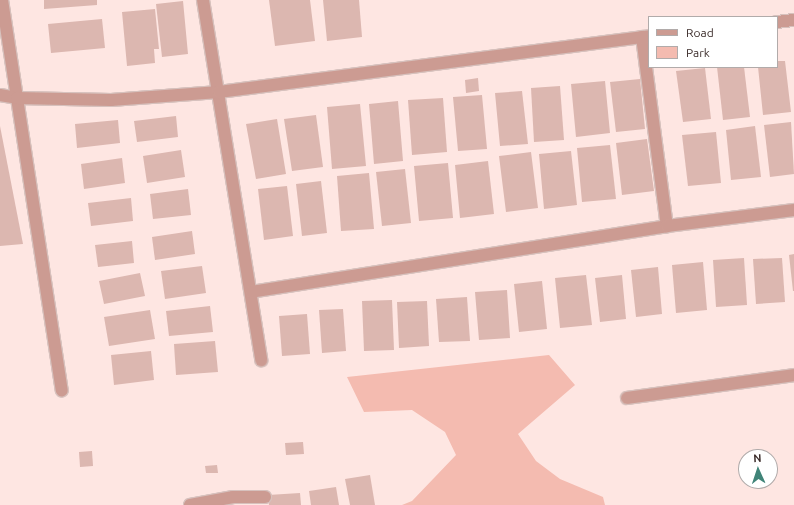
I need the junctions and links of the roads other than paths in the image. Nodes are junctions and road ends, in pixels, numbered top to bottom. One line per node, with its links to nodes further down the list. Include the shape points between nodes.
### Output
1 (2, 0): 10 (street)
2 (203, 0): 8 (street)
3 (794, 20): 4 (street)
4 (778, 22)
5 (646, 36): 6 (street); 8 (street)
6 (648, 54)
7 (650, 68): 13 (street)
8 (219, 92): 10 (street, via 111,100); 14 (street)
9 (0, 95): 10 (street)
10 (17, 98): 11 (street); 17 (street)
11 (0, 100)
12 (794, 210): 13 (street)
13 (667, 226): 14 (street)
14 (251, 292): 15 (street)
15 (261, 360)
16 (794, 375): 18 (street)
17 (62, 390)
18 (628, 398)
19 (265, 497): 20 (street, via 233,497)
20 (190, 505)

